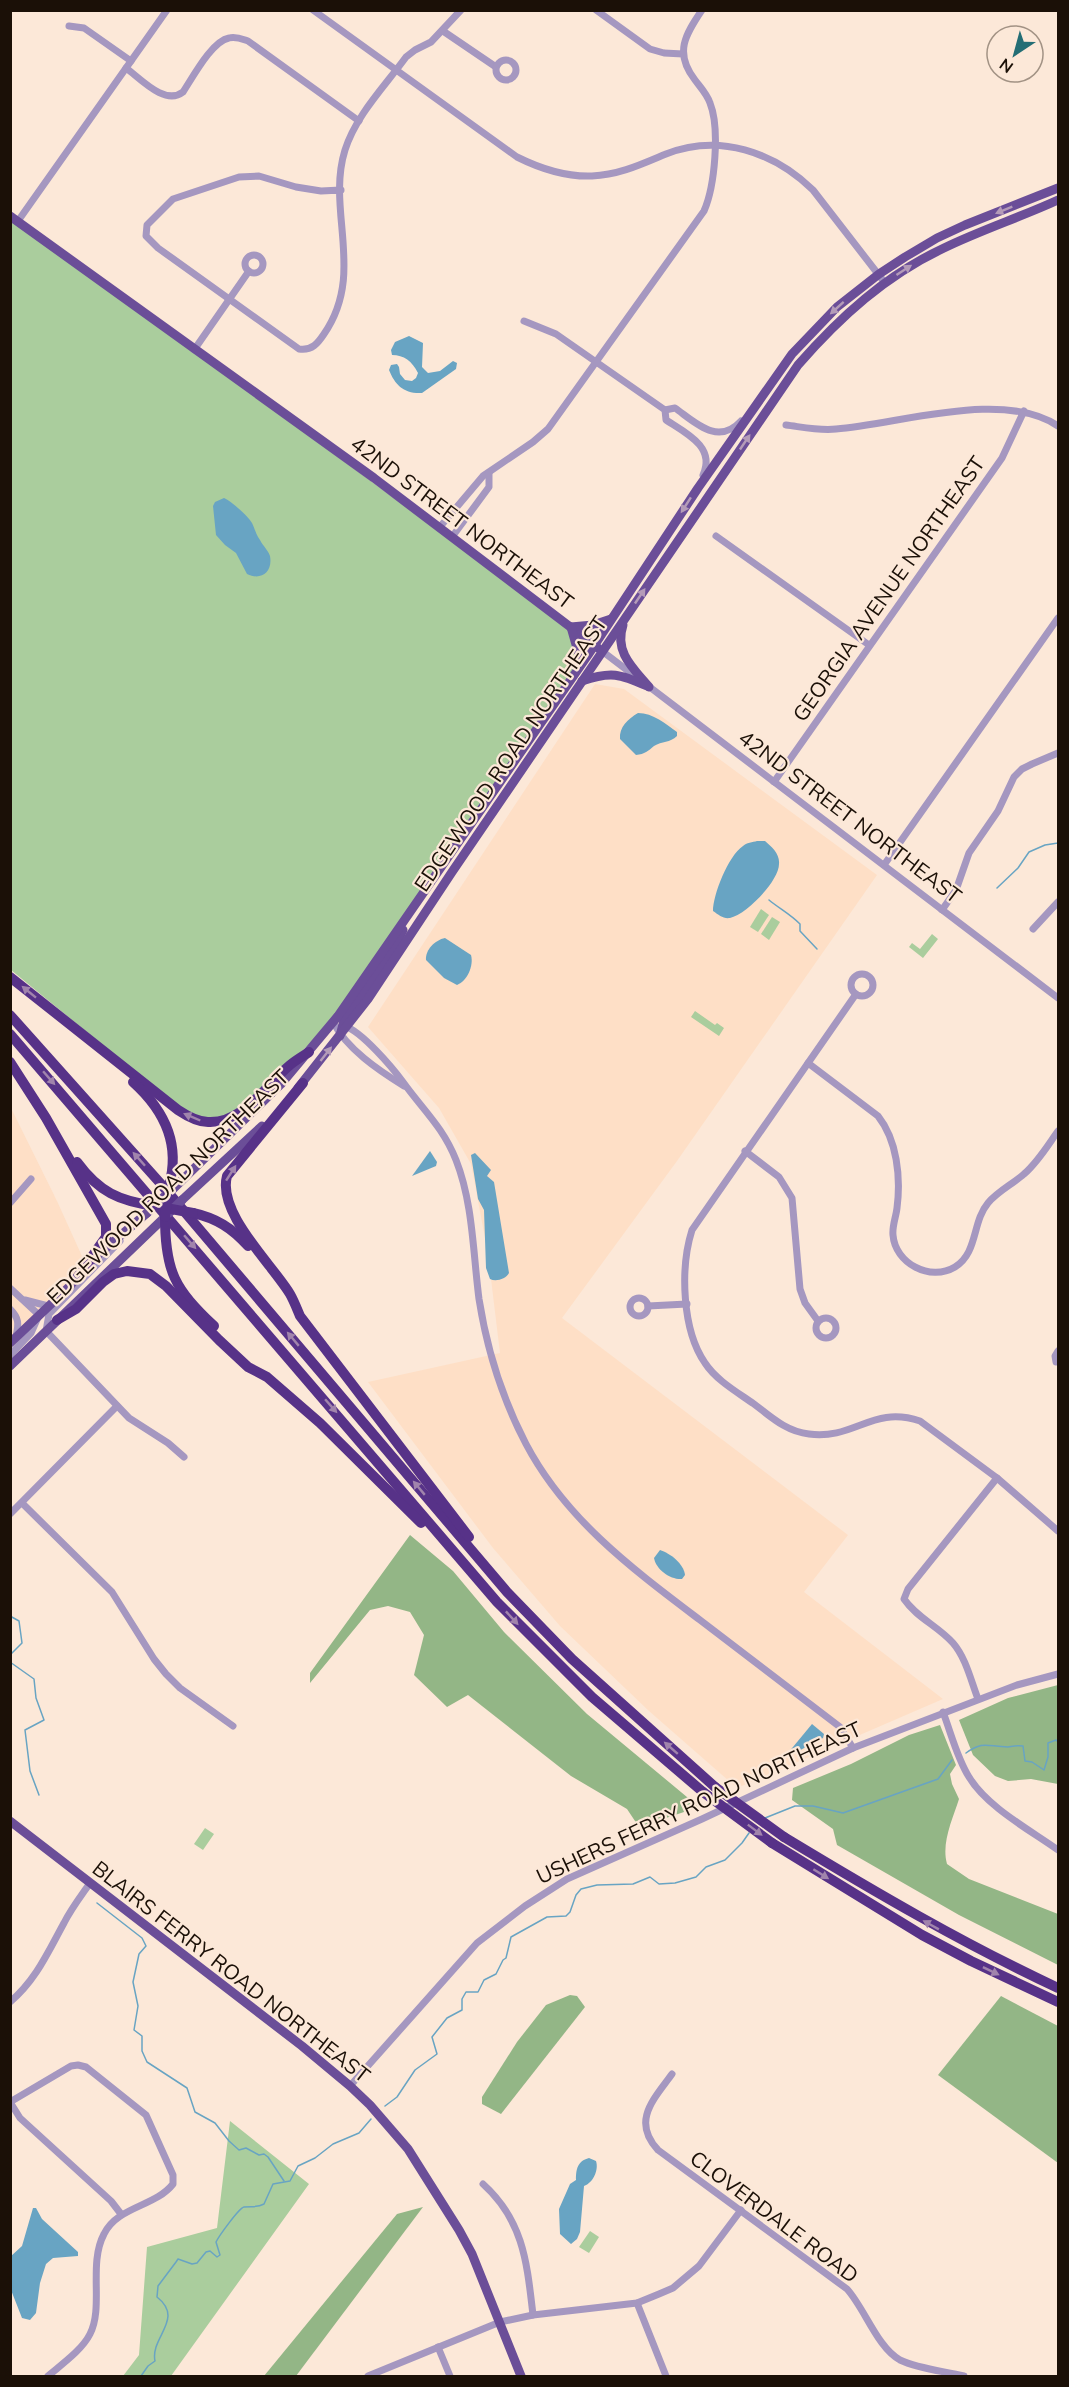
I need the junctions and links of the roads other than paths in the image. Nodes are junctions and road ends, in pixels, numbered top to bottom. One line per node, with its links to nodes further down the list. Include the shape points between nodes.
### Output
1 (167, 10): 10 (street)
2 (313, 10): 6 (street)
3 (460, 10): 8 (street)
4 (596, 10): 9 (street, via 650,49)
5 (702, 10): 9 (street, via 687,33)
6 (323, 13): 13 (street)
7 (69, 26): 10 (street, via 84,28)
8 (443, 32): 11 (street); 13 (street, via 406,57)
9 (683, 54): 15 (street, via 687,68 711,105)
10 (131, 61): 12 (street)
11 (496, 67)
12 (126, 68): 14 (street, via 168,98 177,97 216,45 236,37 248,41); 20 (street)
13 (396, 71): 14 (street); 15 (street, via 517,157 550,171 573,176 605,175 682,149)
14 (359, 121): 17 (street, via 343,157)
15 (714, 144): 23 (street, via 764,156 800,177); 28 (street, via 714,182 704,211)
16 (1059, 188): 18 (main road, EDGEWOOD ROAD NORTHEAST)
17 (341, 190): 25 (street, via 343,294 317,344 307,350 299,349); 25 (street, via 296,187 260,176 239,177 163,206 147,225 146,236)
18 (1036, 197): 21 (main road); 23 (main road, EDGEWOOD ROAD NORTHEAST, one-way to 23, via 937,238)
19 (1059, 201): 21 (main road, EDGEWOOD ROAD NORTHEAST)
20 (14, 218): 27 (main road, 42ND STREET NORTHEAST)
21 (1015, 218): 24 (main road, EDGEWOOD ROAD NORTHEAST, one-way to 21, via 942,249)
22 (249, 271): 25 (street)
23 (879, 274): 24 (street); 30 (main road, EDGEWOOD ROAD NORTHEAST, one-way to 30, via 814,329)
24 (885, 283): 41 (main road, EDGEWOOD ROAD NORTHEAST, one-way to 24, via 798,365 843,316)
25 (229, 299): 27 (street)
26 (524, 321): 28 (street, via 556,334)
27 (194, 350): 36 (main road, 42ND STREET NORTHEAST)
28 (598, 361): 29 (street); 34 (street, via 548,429)
29 (664, 410): 30 (street, via 675,408 704,428 724,433); 35 (street, via 666,420 703,448 706,469)
30 (751, 410): 35 (main road, EDGEWOOD ROAD NORTHEAST)
31 (1024, 411): 32 (street, via 991,408 835,430); 33 (street); 43 (street, GEORGIA AVENUE NORTHEAST, via 1002,458)
32 (786, 425)
33 (1059, 426)
34 (489, 473): 36 (street, via 474,485); 38 (street, via 489,488)
35 (698, 488): 40 (main road, EDGEWOOD ROAD NORTHEAST, one-way to 40)
36 (439, 528): 38 (main road, 42ND STREET NORTHEAST)
37 (716, 536): 43 (street)
38 (452, 537): 42 (main road, 42ND STREET NORTHEAST)
39 (1059, 618): 50 (street)
40 (611, 619): 42 (main road); 44 (main road, EDGEWOOD ROAD NORTHEAST)
41 (624, 619): 44 (main road, EDGEWOOD ROAD NORTHEAST); 47 (main road, via 620,647 625,659)
42 (571, 627): 44 (main road, 42ND STREET NORTHEAST); 45 (main road)
43 (870, 645): 49 (street, GEORGIA AVENUE NORTHEAST)
44 (598, 648): 45 (main road, EDGEWOOD ROAD NORTHEAST); 46 (main road, EDGEWOOD ROAD NORTHEAST); 47 (street, 42ND STREET NORTHEAST)
45 (579, 666): 59 (main road, EDGEWOOD ROAD NORTHEAST, via 414,906)
46 (582, 681): 47 (main road, via 611,673); 59 (main road, EDGEWOOD ROAD NORTHEAST)
47 (650, 687): 49 (street, 42ND STREET NORTHEAST)
48 (1059, 753): 52 (street, via 1022,769 1014,777 998,812 969,853 956,890)
49 (774, 782): 50 (street, 42ND STREET NORTHEAST)
50 (884, 865): 52 (street, 42ND STREET NORTHEAST)
51 (1059, 902): 53 (street)
52 (942, 910): 56 (street, 42ND STREET NORTHEAST)
53 (1033, 929)
54 (10, 977): 57 (highway, one-way to 54)
55 (856, 994): 64 (street)
56 (1058, 997)
57 (47, 1006): 62 (highway, one-way to 57, via 247,1107 232,1117 207,1123 178,1110); 71 (highway, via 156,1105 172,1143)
58 (10, 1015): 100 (highway, one-way to 58, via 161,1184)
59 (341, 1025): 61 (main road, EDGEWOOD ROAD NORTHEAST); 61 (street); 62 (main road, EDGEWOOD ROAD NORTHEAST); 66 (street, via 392,1067)
60 (10, 1034): 99 (highway, one-way to 99)
61 (340, 1036): 65 (main road, EDGEWOOD ROAD NORTHEAST, one-way to 61); 66 (street)
62 (309, 1052): 71 (main road, EDGEWOOD ROAD NORTHEAST, via 251,1114)
63 (10, 1062): 67 (highway)
64 (808, 1063): 68 (street, via 886,1126 898,1185 894,1241 903,1258 919,1270 944,1271 962,1261 969,1253 983,1209 1030,1168); 69 (street)
65 (303, 1083): 73 (main road, EDGEWOOD ROAD NORTHEAST, bridge, via 256,1133 182,1200); 83 (highway, one-way to 65, via 236,1217 225,1183)
66 (407, 1088): 105 (street, via 439,1127 456,1160 467,1200 489,1353 516,1424 542,1471 587,1527 612,1551 840,1727)
67 (46, 1118): 73 (highway, via 95,1184 114,1196); 75 (highway, via 106,1224 106,1237)
68 (1059, 1131)
69 (745, 1151): 78 (street, via 692,1230 684,1261); 85 (street, via 779,1176 792,1198 800,1289)
70 (32, 1179): 72 (street)
71 (169, 1190): 73 (highway, bridge)
72 (10, 1203)
73 (160, 1213): 74 (main road, EDGEWOOD ROAD NORTHEAST); 83 (highway, bridge, via 193,1213 224,1224 240,1237); 84 (main road, EDGEWOOD ROAD NORTHEAST); 92 (highway, via 169,1266 182,1292)
74 (130, 1227): 75 (main road, EDGEWOOD ROAD NORTHEAST); 86 (street, via 122,1240 49,1314)
75 (86, 1265): 79 (main road, EDGEWOOD ROAD NORTHEAST)
76 (10, 1288): 77 (street)
77 (23, 1300): 79 (street); 82 (street)
78 (687, 1304): 80 (street); 95 (street, via 692,1340 705,1365 778,1423 793,1431 827,1435 842,1433 875,1418 906,1416 939,1433)
79 (48, 1306): 82 (main road, EDGEWOOD ROAD NORTHEAST)
80 (648, 1306)
81 (10, 1309): 87 (street, via 19,1322)
82 (39, 1315): 87 (main road, EDGEWOOD ROAD NORTHEAST); 89 (street, via 31,1333)
83 (300, 1316): 100 (highway)
84 (57, 1320): 86 (main road, EDGEWOOD ROAD NORTHEAST); 92 (highway, via 76,1309 114,1275 127,1271 150,1274 219,1341)
85 (819, 1321)
86 (46, 1331): 91 (main road, EDGEWOOD ROAD NORTHEAST); 93 (street)
87 (13, 1341)
88 (1059, 1351): 90 (street)
89 (10, 1354)
90 (1056, 1362)
91 (10, 1366)
92 (267, 1377): 99 (highway, via 355,1455)
93 (117, 1406): 94 (street); 96 (street)
94 (184, 1457)
95 (998, 1478): 98 (street); 102 (street, via 904,1599 912,1611 954,1644)
96 (22, 1503): 97 (street); 104 (street, via 112,1592 166,1674)
97 (10, 1514)
98 (1059, 1531)
99 (497, 1602): 111 (highway, one-way to 111, bridge, via 592,1697 703,1792 772,1843 922,1935)
100 (542, 1629): 109 (highway, one-way to 100, bridge, via 928,1923 784,1837 715,1787)
101 (1059, 1674): 102 (street, USHERS FERRY ROAD NORTHEAST)
102 (978, 1700): 103 (street, USHERS FERRY ROAD NORTHEAST)
103 (943, 1712): 105 (street, USHERS FERRY ROAD NORTHEAST); 107 (street, via 962,1762 979,1790)
104 (233, 1726)
105 (853, 1748): 113 (street, USHERS FERRY ROAD NORTHEAST, via 543,1893 477,1943)
106 (10, 1821): 108 (main road, BLAIRS FERRY ROAD NORTHEAST)
107 (1059, 1850)
108 (90, 1883): 110 (street, via 40,1968); 113 (main road, BLAIRS FERRY ROAD NORTHEAST)
109 (1059, 1988)
110 (10, 2002)
111 (1059, 2002)
112 (672, 2074): 116 (street, CLOVERDALE ROAD, via 647,2110 648,2135 658,2150)
113 (350, 2086): 120 (main road, BLAIRS FERRY ROAD NORTHEAST, via 408,2149 444,2203 472,2254)
114 (10, 2102): 117 (street, via 20,2118); 117 (street, via 78,2065 86,2067 146,2115 173,2175 173,2184 168,2191)
115 (483, 2184): 119 (street, via 515,2224 524,2254)
116 (741, 2210): 118 (street, via 687,2278); 127 (street, CLOVERDALE ROAD, via 847,2289 894,2356 910,2364)
117 (121, 2214): 122 (street, via 104,2234 97,2253 92,2330 85,2342)
118 (637, 2303): 119 (street); 126 (street)
119 (533, 2315): 120 (street)
120 (500, 2322): 121 (street); 125 (main road, BLAIRS FERRY ROAD NORTHEAST)
121 (438, 2347): 123 (street); 124 (street)
122 (48, 2376)
123 (368, 2376)
124 (450, 2376)
125 (521, 2376)
126 (666, 2376)
127 (964, 2376)

